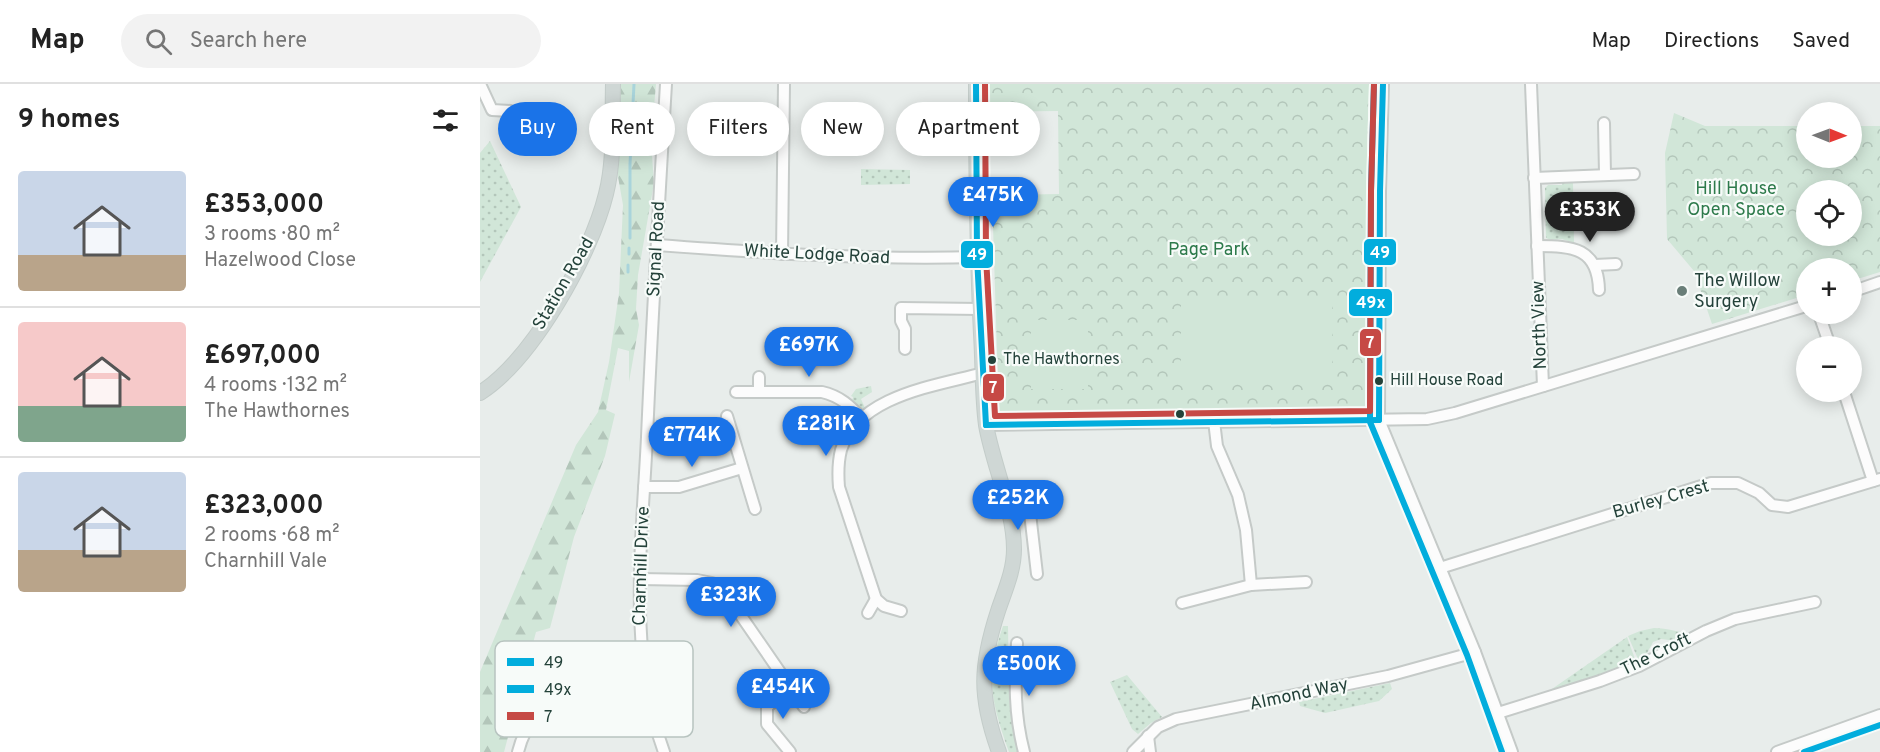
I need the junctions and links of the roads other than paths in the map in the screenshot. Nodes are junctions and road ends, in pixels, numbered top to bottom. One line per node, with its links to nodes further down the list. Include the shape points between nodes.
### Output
1 (480, 84): 8 (street, via 492,110)
2 (614, 84): 30 (main road, Station Road, via 610,170 595,231 580,264 540,329 506,371)
3 (666, 84): 13 (street, Signal Road)
4 (784, 84): 15 (street)
5 (976, 84): 16 (main road)
6 (1383, 84): 35 (street)
7 (1531, 84): 12 (street, North View)
8 (498, 110)
9 (1604, 123): 10 (street)
10 (1605, 174): 11 (street); 12 (street)
11 (1634, 174)
12 (1534, 178): 14 (street, North View)
13 (657, 245): 15 (street, White Lodge Road); 32 (street, Signal Road)
14 (1538, 246): 18 (street, via 1570,248); 27 (street, North View)
15 (782, 255): 16 (street, White Lodge Road)
16 (977, 257): 22 (main road)
17 (1616, 264): 18 (street)
18 (1595, 265): 21 (street)
19 (1880, 282): 20 (street)
20 (1862, 288)
21 (1599, 290)
22 (980, 309): 24 (street, via 901,308); 25 (main road)
23 (1796, 309): 27 (street)
24 (905, 349)
25 (983, 373): 34 (street, via 897,396); 37 (main road)
26 (759, 377): 29 (street)
27 (1543, 386): 35 (street, via 1427,419)
28 (736, 392): 29 (street)
29 (759, 392): 34 (street, via 834,394)
30 (480, 393)
31 (1848, 402): 39 (street)
32 (648, 413): 41 (street, Charnhill Drive)
33 (727, 416): 38 (street)
34 (862, 418): 48 (street, via 841,450 839,487)
35 (1379, 420): 36 (street); 43 (street)
36 (1215, 421): 37 (street); 47 (street, via 1216,446 1238,495 1246,530)
37 (986, 425): 40 (main road)
38 (742, 468): 41 (street, via 679,487); 42 (street)
39 (1876, 480): 43 (street, Burley Crest, via 1788,507 1772,505 1759,493 1737,483 1711,483)
40 (1001, 486): 44 (street, via 1028,496); 66 (main road, via 1014,548 1012,573 987,643 983,688)
41 (644, 487): 45 (street, Charnhill Drive)
42 (755, 509)
43 (1440, 568): 55 (street)
44 (1037, 574)
45 (640, 579): 53 (street, Charnhill Drive); 56 (street, via 712,583 726,594)
46 (1306, 582): 47 (street)
47 (1251, 585): 50 (street)
48 (876, 599): 51 (street); 52 (street)
49 (1815, 602): 58 (street, The Croft, via 1735,620 1639,666)
50 (1182, 603)
51 (901, 611)
52 (868, 613)
53 (641, 641)
54 (1017, 643): 67 (street, via 1014,692)
55 (1474, 652): 58 (street); 60 (street, Almond Way, via 1388,676 1176,719)
56 (789, 688): 57 (street); 65 (street, via 767,707 767,724)
57 (804, 707)
58 (1498, 713): 70 (street)
59 (1880, 715): 71 (street)
60 (1148, 736): 68 (street, Almond Way); 69 (street)
61 (525, 737): 63 (street)
62 (658, 737): 64 (street, Charnhill Drive)
63 (518, 752)
64 (664, 752)
65 (790, 752)
66 (999, 752)
67 (1024, 752)
68 (1133, 752)
69 (1150, 752)
70 (1512, 752)
71 (1777, 752)

